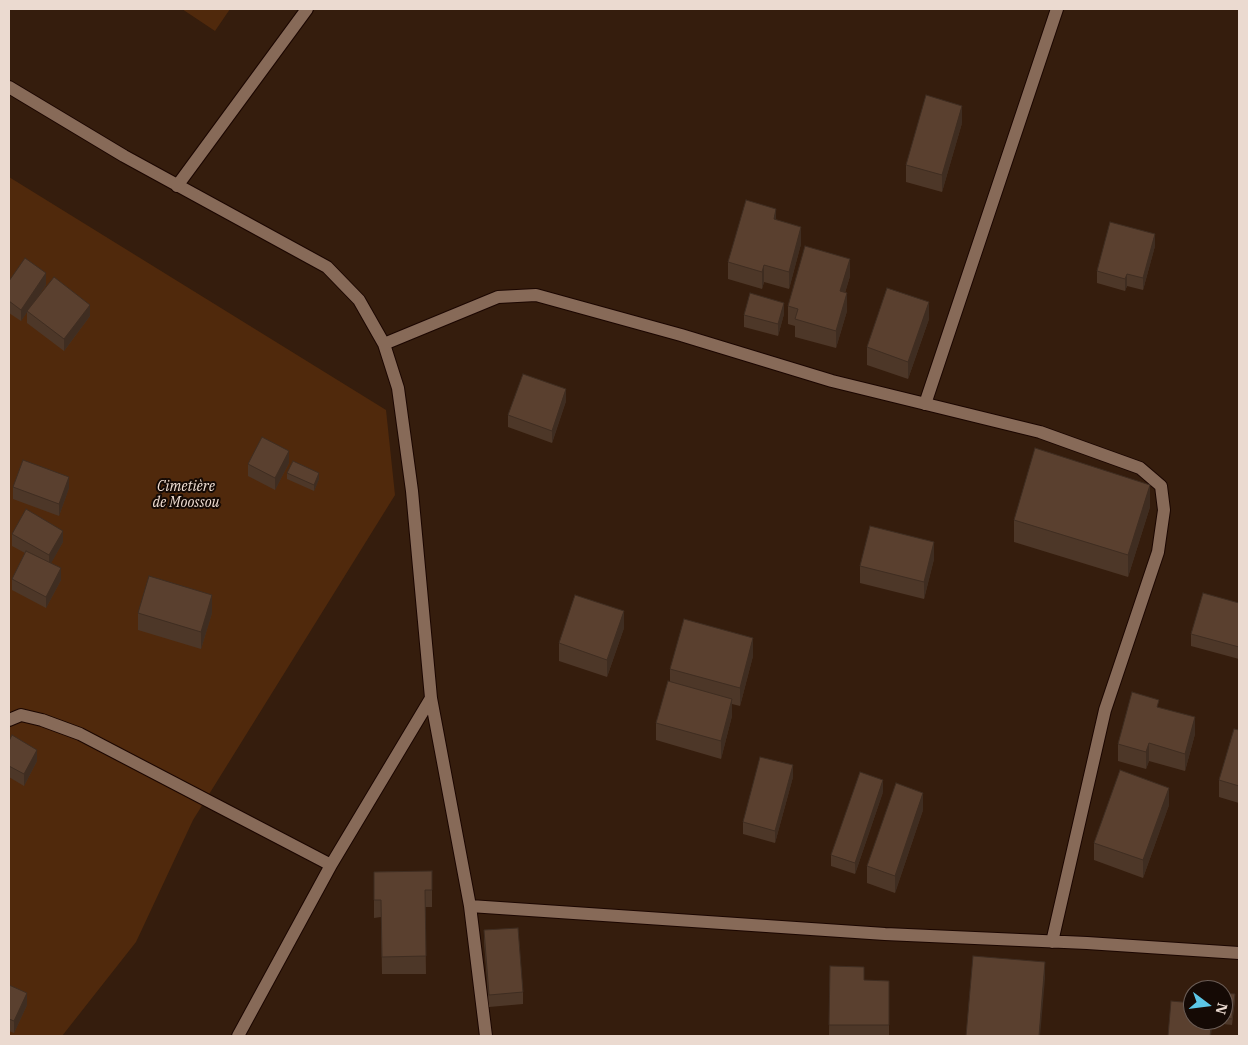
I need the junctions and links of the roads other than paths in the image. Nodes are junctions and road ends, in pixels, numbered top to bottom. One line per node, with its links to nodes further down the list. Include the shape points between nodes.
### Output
1 (307, 9): 4 (street)
2 (1057, 9): 6 (street)
3 (9, 88): 4 (street)
4 (177, 186): 5 (street, via 327,267 358,300)
5 (384, 344): 6 (street, via 498,297 536,295 832,381); 7 (street, via 398,388 412,491)
6 (925, 404): 11 (street, via 1040,432 1140,468 1161,486 1164,510 1158,552 1105,710)
7 (431, 698): 9 (street); 10 (street)
8 (9, 720): 9 (street, via 21,715 80,734)
9 (331, 865): 13 (street)
10 (470, 906): 11 (street); 14 (street)
11 (1052, 942): 12 (street)
12 (1239, 954)
13 (238, 1036)
14 (486, 1036)

